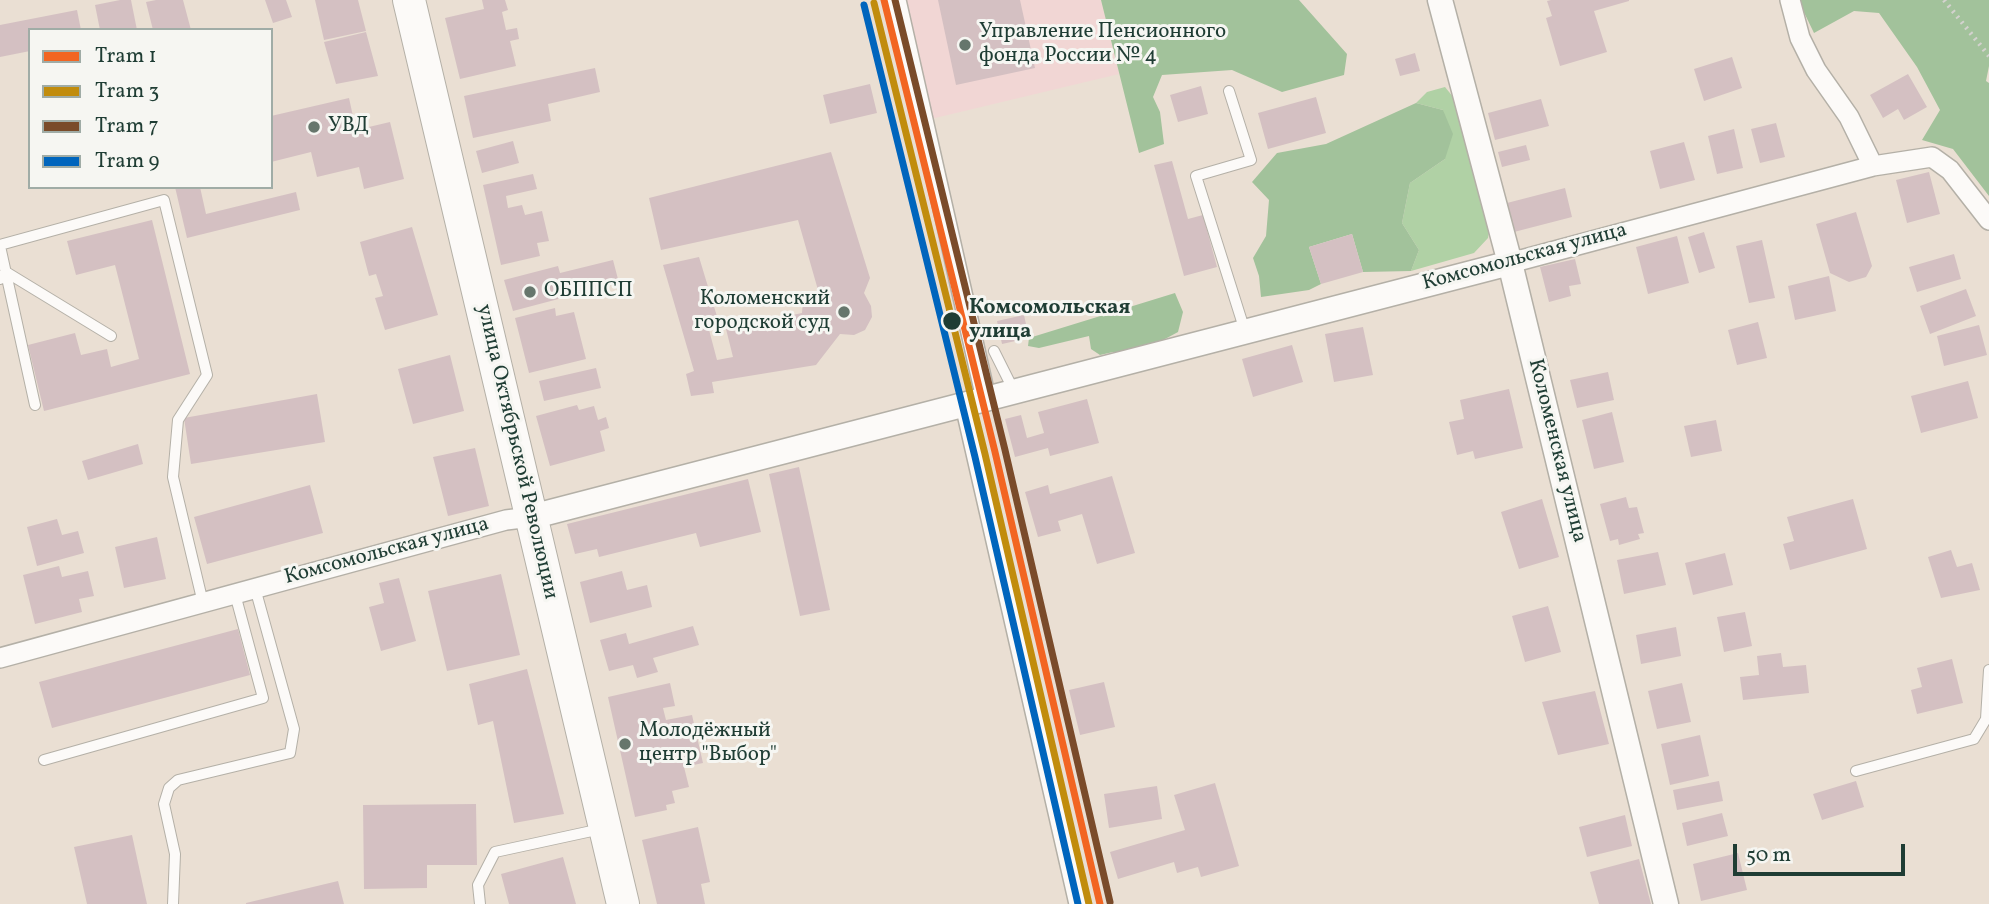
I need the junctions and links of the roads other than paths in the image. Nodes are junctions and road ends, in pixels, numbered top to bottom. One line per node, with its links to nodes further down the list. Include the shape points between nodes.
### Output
1 (409, 0): 17 (main road, улица Октябрьской Революции)
2 (896, 0): 15 (street)
3 (1440, 0): 9 (street, Коломенская улица)
4 (1790, 0): 6 (street, via 1800,38)
5 (1229, 91): 11 (lane, via 1251,160 1196,176)
6 (1873, 166): 7 (street, Комсомольская улица, via 1932,157 1950,170); 9 (street, Комсомольская улица)
7 (1989, 220)
8 (0, 245): 10 (lane); 20 (lane, via 164,200 207,375 178,419 173,477)
9 (1510, 263): 11 (street, Комсомольская улица); 30 (street, Коломенская улица)
10 (3, 275): 12 (lane); 16 (lane)
11 (1245, 332): 14 (street, Комсомольская улица)
12 (111, 336)
13 (993, 351): 14 (lane)
14 (1014, 392): 15 (street, Комсомольская улица)
15 (975, 402): 17 (street, Комсомольская улица); 29 (street)
16 (35, 405)
17 (531, 517): 18 (street, Комсомольская улица); 25 (main road, улица Октябрьской Революции)
18 (255, 588): 19 (street, Комсомольская улица); 26 (lane, via 294,729 290,753 177,780 169,788 164,804 175,854)
19 (235, 593): 20 (street, Комсомольская улица); 23 (lane, via 263,698)
20 (202, 603): 21 (street, Комсомольская улица)
21 (0, 659)
22 (1989, 670): 24 (lane, via 1986,719 1974,739)
23 (44, 760)
24 (1856, 771)
25 (605, 828): 27 (lane, via 495,852 478,885); 28 (main road, улица Октябрьской Революции)
26 (173, 904)
27 (480, 904)
28 (623, 904)
29 (1079, 904)
30 (1666, 904)

